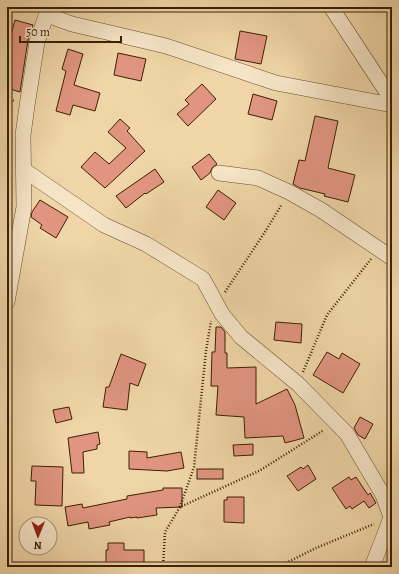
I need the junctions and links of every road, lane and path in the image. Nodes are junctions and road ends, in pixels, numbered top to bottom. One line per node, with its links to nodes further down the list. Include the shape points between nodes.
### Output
1 (331, 7): 3 (street)
2 (48, 11): 4 (street, via 72,24 166,46 276,83); 5 (street, via 37,42 23,135)
3 (392, 100)
4 (392, 105)
5 (24, 170): 9 (street, via 24,207); 10 (street, via 104,225 146,244 203,279)
6 (219, 173): 7 (street, via 258,178)
7 (289, 192): 8 (street); 10 (path)
8 (386, 253): 11 (path, via 363,268 327,315)
9 (7, 302)
10 (216, 304): 11 (street, via 241,336); 13 (path, via 206,351 194,467)
11 (298, 384): 12 (street)
12 (336, 422): 13 (path, via 260,471); 14 (street, via 347,434)
13 (180, 507): 15 (path, via 165,532)
14 (392, 515): 16 (path); 17 (street)
15 (163, 567)
16 (278, 567)
17 (372, 567)

